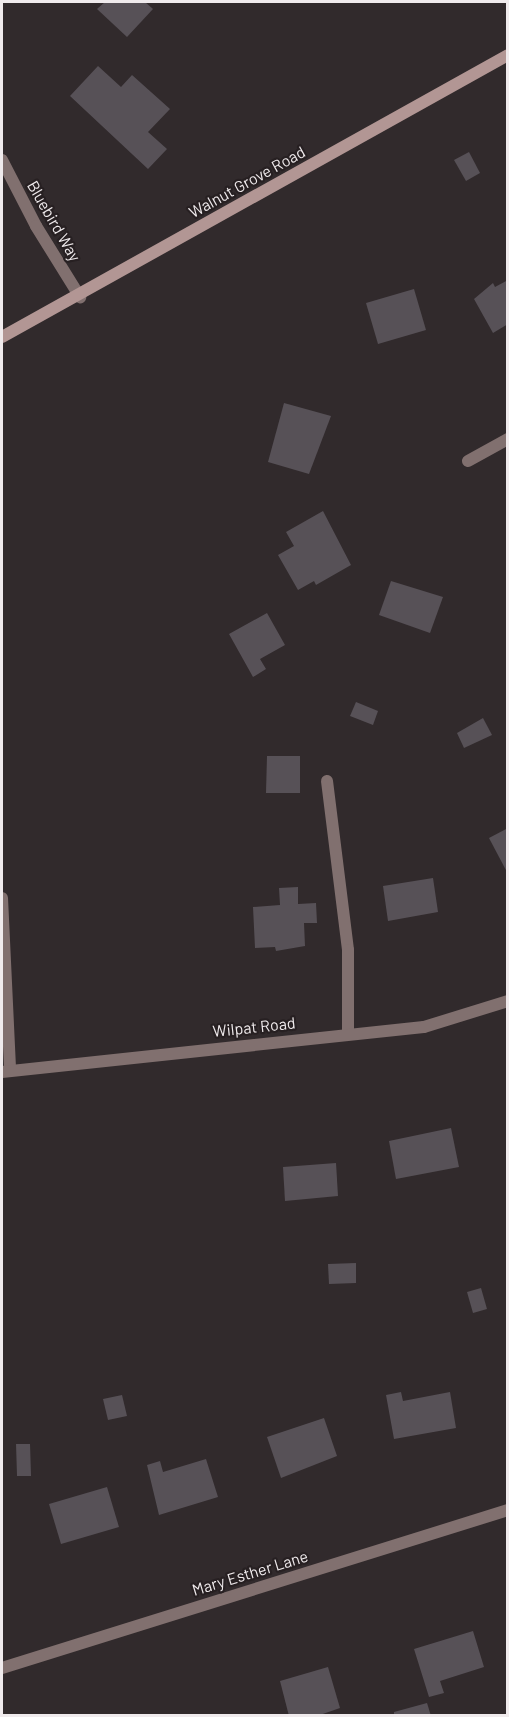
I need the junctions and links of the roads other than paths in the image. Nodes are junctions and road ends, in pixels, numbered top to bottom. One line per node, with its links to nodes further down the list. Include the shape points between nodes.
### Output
1 (507, 55): 3 (main road, Walnut Grove Road)
2 (2, 160): 3 (street, Bluebird Way, via 36,226)
3 (80, 297): 4 (main road, Walnut Grove Road)
4 (2, 338)
5 (507, 439): 6 (street)
6 (468, 461)
7 (327, 781): 10 (street, via 348,950)
8 (2, 898): 11 (street)
9 (507, 1001): 10 (street, Wilpat Road, via 424,1027)
10 (348, 1034): 11 (street, Wilpat Road)
11 (6, 1071)
12 (507, 1510): 13 (street, Mary Esther Lane)
13 (2, 1668)

